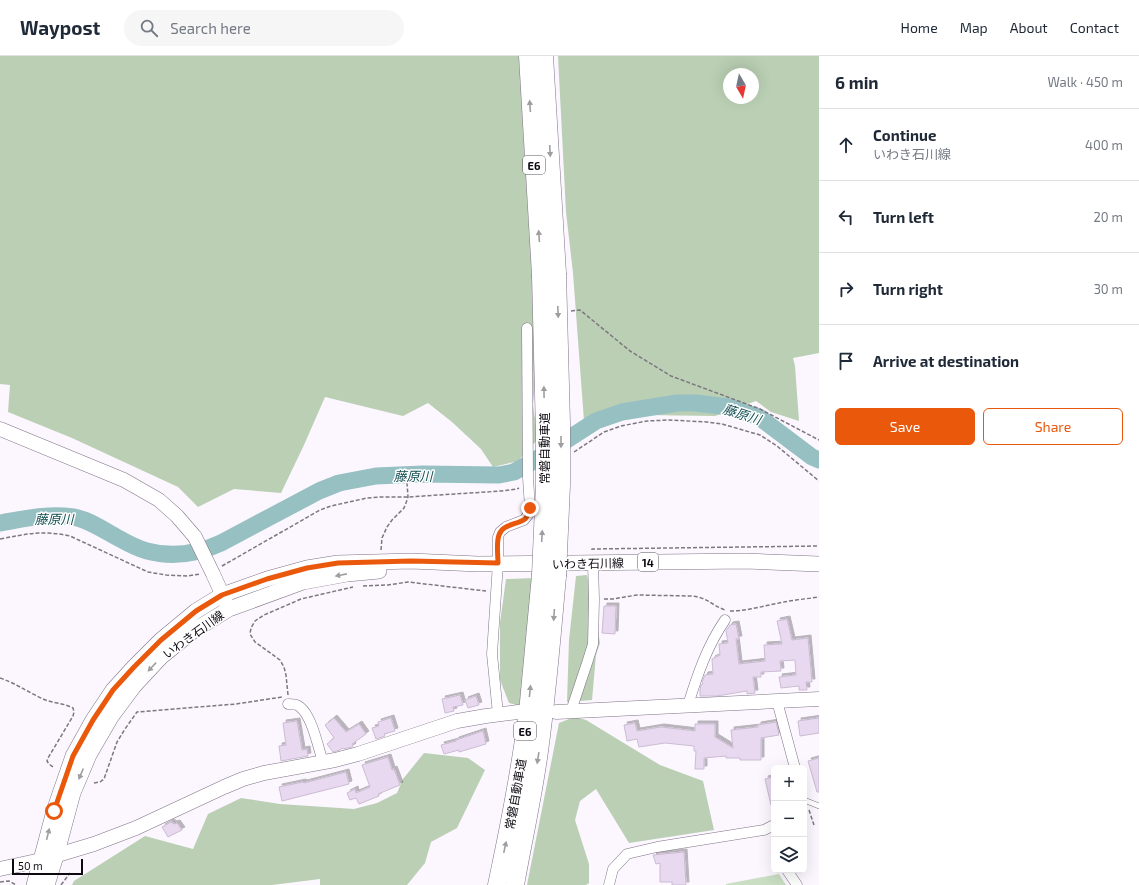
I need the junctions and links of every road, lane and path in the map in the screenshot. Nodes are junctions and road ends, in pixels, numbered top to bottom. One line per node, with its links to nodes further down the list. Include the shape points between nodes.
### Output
1 (528, 56): 3 (highway, 常磐自動車道 / E6, one-way to 1)
2 (544, 56): 3 (highway, 常磐自動車道 / E6, one-way to 3)
3 (549, 274): 17 (highway, 常磐自動車道 / E6, bridge, via 545,484)
4 (565, 311): 7 (path, via 580,310 630,351 671,376 760,408)
5 (527, 328): 11 (street, via 530,508 524,520 500,532)
6 (0, 429): 16 (street, bridge, via 124,480 159,500 195,537)
7 (819, 440)
8 (406, 469): 10 (path, via 408,497 404,508 392,520 382,538)
9 (0, 539): 16 (path, via 42,532 56,533 70,536 148,572 166,576 187,576)
10 (379, 562): 14 (main road, いわき石川線 / 14); 21 (main road, いわき石川線 / 14, via 338,563 307,568 267,579)
11 (498, 563): 12 (main road, いわき石川線 / 14); 14 (main road, いわき石川線 / 14); 18 (street)
12 (593, 563): 15 (main road, いわき石川線 / 14, via 746,561); 20 (street)
13 (227, 564): 16 (path)
14 (478, 564): 21 (main road, いわき石川線 / 14, one-way to 21, via 347,574 303,582)
15 (819, 564)
16 (212, 571): 21 (street)
17 (549, 576): 51 (highway, 常磐自動車道 / E6, one-way to 17, via 513,810); 52 (highway, 常磐自動車道 / E6, one-way to 52, via 551,644 539,752)
18 (496, 592): 31 (street, via 492,654); 35 (path, via 408,582 358,585 301,599 264,615 255,621 250,634 255,642 280,660 286,675 288,696 236,704 137,712 117,742 104,779)
19 (819, 597): 20 (path, via 732,612 698,596 637,595)
20 (594, 599): 30 (street, via 593,644)
21 (226, 602): 41 (main road, いわき石川線 / 14, one-way to 41, via 162,657 134,686 111,717 89,756 73,793); 42 (main road, いわき石川線 / 14, one-way to 21, via 73,756 113,690 161,640 196,611)
22 (725, 620): 27 (street, via 699,670)
23 (0, 678): 34 (path, via 42,698 73,708 73,716 48,758 47,761)
24 (819, 699): 25 (street)
25 (777, 701): 27 (street); 33 (street)
26 (288, 704): 32 (street, via 300,706 306,713)
27 (688, 705): 30 (street)
28 (518, 712): 31 (street)
29 (556, 712): 30 (street)
30 (571, 712)
31 (498, 714): 32 (street, via 458,721 358,754)
32 (323, 762): 41 (street, via 243,779 136,828)
33 (794, 765)
34 (53, 767)
35 (94, 783)
36 (807, 802): 38 (lane)
37 (807, 806): 39 (path)
38 (819, 806)
39 (814, 825)
40 (771, 826): 53 (street, via 764,830 627,854 613,869)
41 (56, 856): 42 (street); 49 (main road, いわき石川線 / 14)
42 (41, 860): 43 (street); 48 (main road, いわき石川線 / 14)
43 (0, 870)
44 (70, 873): 50 (path)
45 (789, 873): 54 (street)
46 (0, 882): 47 (path, via 9,881)
47 (16, 885)
48 (34, 885)
49 (47, 885)
50 (61, 885)
51 (497, 885)
52 (515, 885)
53 (609, 885)
54 (797, 885)

